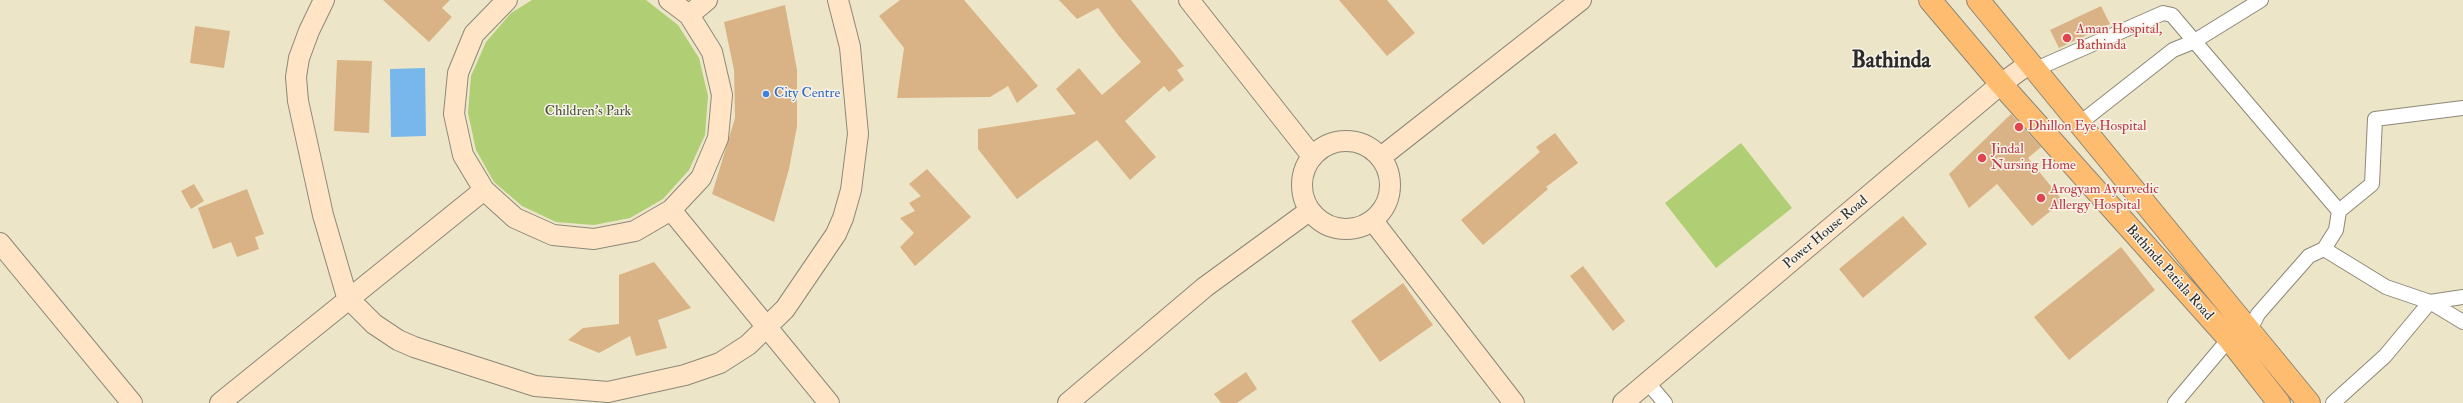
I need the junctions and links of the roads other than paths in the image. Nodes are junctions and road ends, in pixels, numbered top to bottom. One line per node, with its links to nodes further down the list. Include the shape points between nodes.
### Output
1 (324, 0): 27 (street, via 299,58 296,77 298,101 323,215)
2 (669, 0): 11 (street)
3 (707, 0): 11 (street)
4 (838, 0): 30 (street, via 850,47 856,104 858,134 851,190 843,218 824,254 785,309)
5 (1189, 0): 17 (street)
6 (1581, 0): 18 (street)
7 (1930, 0): 14 (highway, Bathinda Patiala Road)
8 (1978, 0): 13 (highway)
9 (2261, 0): 12 (street)
10 (503, 1): 19 (street, via 474,34 458,73 454,114 463,155)
11 (688, 16): 20 (street, via 712,52 722,94 718,138 701,178)
12 (2193, 42): 13 (street, via 2172,15 2163,13); 16 (street, via 2173,50); 22 (street)
13 (2033, 66): 14 (street, Power House Road); 16 (highway)
14 (2001, 84): 32 (highway, Bathinda Patiala Road); 33 (street, Power House Road)
15 (2463, 108): 22 (street, via 2375,118 2372,184)
16 (2080, 123): 31 (highway)
17 (1312, 156): 18 (street, via 1320,149 1341,141 1366,145); 21 (street, via 1304,170 1302,190)
18 (1381, 157): 23 (street, via 1391,182 1387,203)
19 (484, 190): 20 (street, via 515,218 553,235 594,239 635,231); 27 (street)
20 (671, 210): 30 (street)
21 (1309, 211): 23 (street, via 1325,225 1349,230); 37 (street, via 1205,287)
22 (2339, 211): 25 (street, via 2336,230)
23 (1373, 221): 38 (street)
24 (0, 244): 34 (street)
25 (2324, 249): 28 (street, via 2386,287); 31 (street, via 2310,256 2258,314)
26 (2463, 297): 28 (street)
27 (349, 299): 30 (street, via 374,324 414,347 522,383 587,392 632,388 720,364 748,345); 35 (street)
28 (2430, 302): 29 (street); 44 (street, via 2385,356)
29 (2463, 322)
30 (766, 326): 36 (street)
31 (2250, 330): 43 (highway)
32 (2229, 339): 41 (street); 42 (highway, Bathinda Patiala Road)
33 (1648, 383): 39 (street, Power House Road); 40 (street)
34 (132, 403)
35 (220, 403)
36 (829, 403)
37 (1068, 403)
38 (1514, 403)
39 (1623, 403)
40 (1665, 403)
41 (2175, 403)
42 (2279, 403)
43 (2309, 403)
44 (2333, 403)

